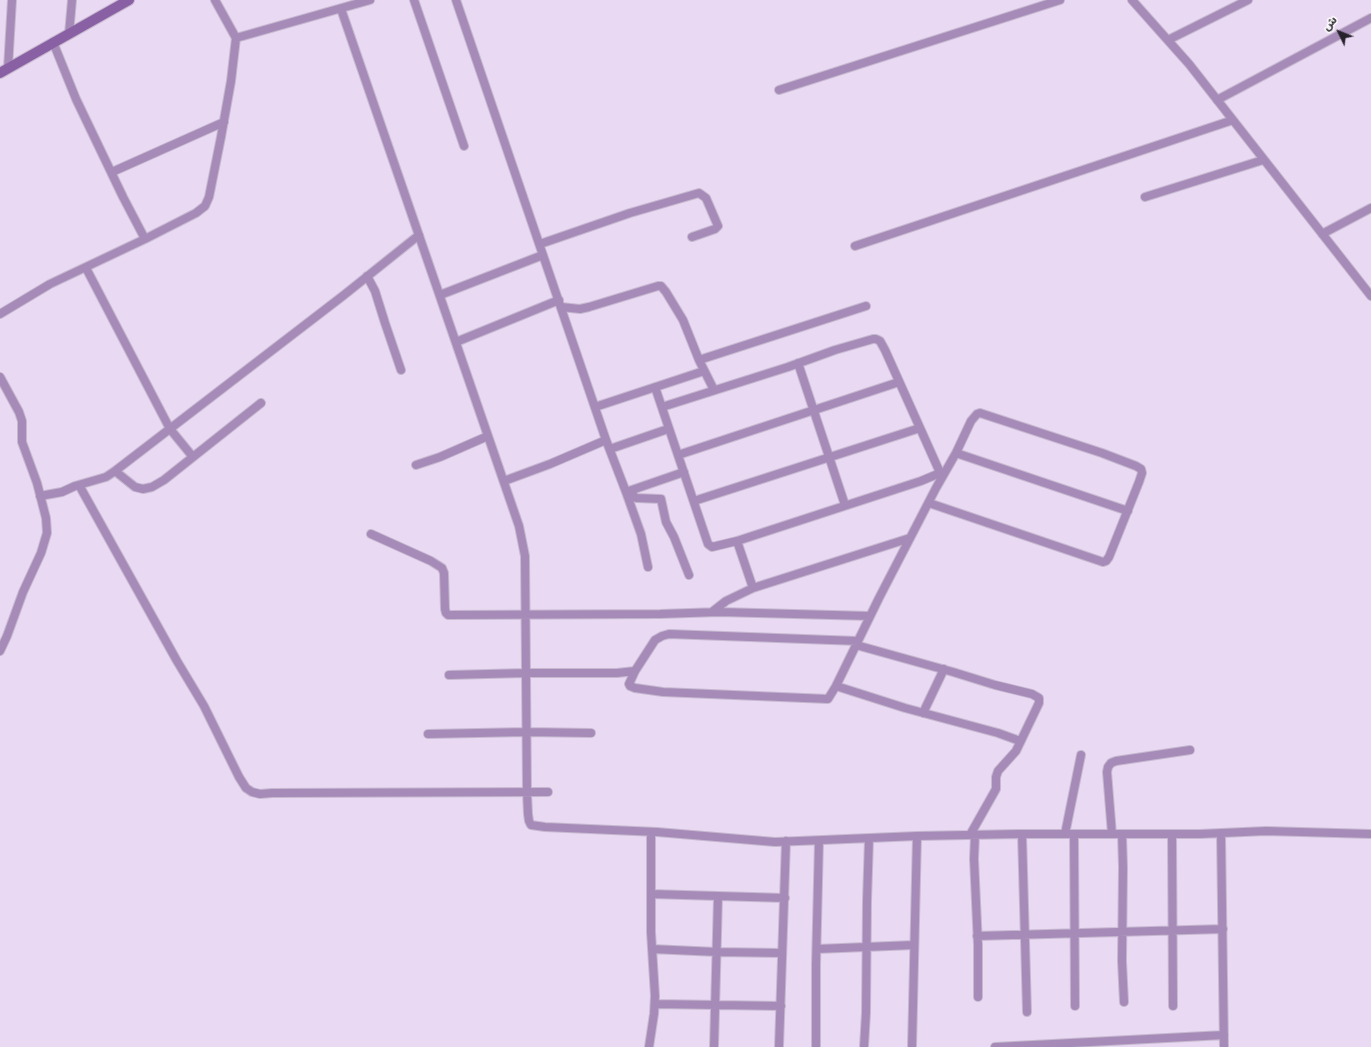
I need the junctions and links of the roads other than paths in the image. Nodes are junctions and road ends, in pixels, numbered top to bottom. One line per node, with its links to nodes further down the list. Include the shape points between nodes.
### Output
1 (12, 0): 17 (street)
2 (72, 0): 13 (street)
3 (215, 0): 14 (street)
4 (370, 0): 11 (street)
5 (414, 0): 22 (street)
6 (456, 0): 31 (street)
7 (1060, 0): 18 (street)
8 (1132, 0): 15 (street)
9 (1248, 0): 15 (street)
10 (125, 1): 13 (street)
11 (341, 9): 14 (street); 28 (street)
12 (1371, 18): 19 (street)
13 (69, 34): 16 (street)
14 (236, 38): 21 (street)
15 (1168, 40): 19 (street)
16 (53, 42): 17 (street); 24 (street, via 76,99)
17 (4, 70)
18 (779, 90)
19 (1217, 100): 20 (street)
20 (1232, 120): 23 (street); 32 (street)
21 (224, 122): 24 (street); 30 (street, via 209,198 205,206)
22 (464, 146)
23 (1263, 160): 25 (street); 27 (street)
24 (112, 172): 30 (street)
25 (1145, 197)
26 (1371, 208): 27 (street)
27 (1322, 234): 37 (street)
28 (419, 235): 35 (street); 36 (street)
29 (692, 236): 31 (street, via 715,230 718,226 706,198 699,193 630,213)
30 (145, 239): 34 (street)
31 (540, 244): 33 (street)
32 (855, 246)
33 (544, 256): 36 (street); 38 (street)
34 (86, 268): 40 (street, via 50,284); 55 (street)
35 (367, 276): 44 (street, via 376,291); 55 (street)
36 (440, 295): 41 (street)
37 (1371, 296)
38 (560, 304): 41 (street); 42 (street, via 580,309 661,286 683,320); 51 (street)
39 (866, 306): 42 (street)
40 (0, 314)
41 (456, 342): 57 (street)
42 (699, 360): 45 (street)
43 (798, 363): 47 (street, via 876,339 883,346); 49 (street); 53 (street)
44 (401, 370)
45 (704, 371): 48 (street); 49 (street)
46 (0, 377): 71 (street, via 19,412 22,421 22,442)
47 (899, 382): 53 (street); 54 (street)
48 (655, 387): 51 (street); 52 (street)
49 (714, 390): 52 (street)
50 (262, 403): 62 (street)
51 (595, 407): 58 (street)
52 (662, 407): 56 (street)
53 (814, 410): 61 (street); 63 (street)
54 (920, 428): 63 (street); 67 (street)
55 (170, 429): 62 (street); 65 (street)
56 (668, 429): 59 (street); 61 (street)
57 (488, 436): 64 (street); 68 (street)
58 (606, 440): 59 (street); 68 (street)
59 (610, 449): 70 (street)
60 (956, 453): 67 (street); 75 (street); 75 (street, via 974,416 980,413 1109,455 1141,469 1140,482)
61 (678, 454): 66 (street)
62 (193, 457): 65 (street, via 164,480 143,489 135,487)
63 (830, 458): 72 (street); 74 (street)
64 (416, 465)
65 (115, 471): 69 (street, via 106,478)
66 (684, 472): 70 (street); 72 (street)
67 (941, 475): 73 (street); 74 (street)
68 (504, 481): 83 (street, via 519,526 525,556)
69 (79, 485): 71 (street, via 62,492); 99 (street, via 204,706 246,788 260,794)
70 (628, 491): 79 (street); 80 (street, via 636,498 661,499 666,522)
71 (40, 496): 86 (street, via 47,533)
72 (694, 501): 78 (street, via 709,546 715,547)
73 (929, 503): 75 (street, via 1103,562 1109,557); 77 (street)
74 (845, 505): 78 (street)
75 (1128, 511)
76 (371, 534): 83 (street, via 442,568 445,609 448,615)
77 (910, 538): 81 (street); 84 (street)
78 (737, 541): 81 (street)
79 (648, 567)
80 (689, 575)
81 (753, 588): 82 (street, via 726,601)
82 (712, 612): 83 (street); 84 (street)
83 (526, 614): 89 (street)
84 (870, 616): 85 (street)
85 (857, 643): 87 (street); 88 (street, via 669,634 655,640); 91 (street)
86 (0, 651)
87 (944, 669): 92 (street); 96 (street, via 1039,698 1040,703)
88 (635, 672): 89 (street); 91 (street, via 629,681 630,686 663,692 826,699)
89 (526, 673): 90 (street); 93 (street)
90 (448, 675)
91 (836, 686): 92 (street)
92 (924, 713): 96 (street)
93 (526, 732): 94 (street); 95 (street); 99 (street)
94 (591, 733)
95 (428, 734)
96 (1020, 741): 110 (street, via 1016,751 998,771 996,789)
97 (1190, 750): 106 (street, via 1111,763 1107,772)
98 (1082, 755): 104 (street)
99 (527, 792): 100 (street); 101 (street, via 531,825)
100 (548, 792)
101 (651, 832): 113 (street); 115 (street)
102 (1221, 833): 108 (street); 109 (street, via 1266,831); 118 (street)
103 (1022, 834): 104 (street); 110 (street); 122 (street)
104 (1064, 834): 105 (street)
105 (1074, 834): 106 (street); 121 (street)
106 (1112, 834): 107 (street)
107 (1122, 834): 108 (street); 120 (street)
108 (1172, 834): 119 (street)
109 (1371, 834)
110 (972, 835): 111 (street); 123 (street)
111 (917, 836): 112 (street); 124 (street)
112 (869, 839): 114 (street); 125 (street)
113 (786, 841): 114 (street); 117 (street)
114 (819, 841): 127 (street)
115 (651, 894): 116 (street); 126 (street)
116 (718, 897): 117 (street); 128 (street)
117 (785, 898): 129 (street)
118 (1223, 929): 119 (street); 138 (street)
119 (1173, 930): 120 (street); 136 (street)
120 (1123, 932): 121 (street); 131 (street)
121 (1074, 933): 122 (street); 135 (street)
122 (1026, 934): 123 (street); 137 (street)
123 (977, 936): 130 (street)
124 (914, 945): 125 (street); 145 (street)
125 (866, 948): 127 (street); 144 (street)
126 (652, 949): 128 (street); 132 (street)
127 (817, 949): 143 (street)
128 (717, 952): 129 (street); 133 (street)
129 (782, 953): 134 (street)
130 (978, 996)
131 (1124, 1002)
132 (655, 1004): 133 (street); 140 (street)
133 (715, 1006): 134 (street); 141 (street)
134 (781, 1006): 142 (street)
135 (1075, 1006)
136 (1173, 1006)
137 (1027, 1012)
138 (1224, 1035): 139 (street); 147 (street)
139 (1049, 1045): 146 (street)
140 (649, 1047)
141 (714, 1047)
142 (780, 1047)
143 (816, 1047)
144 (864, 1047)
145 (912, 1047)
146 (995, 1047)
147 (1224, 1047)

